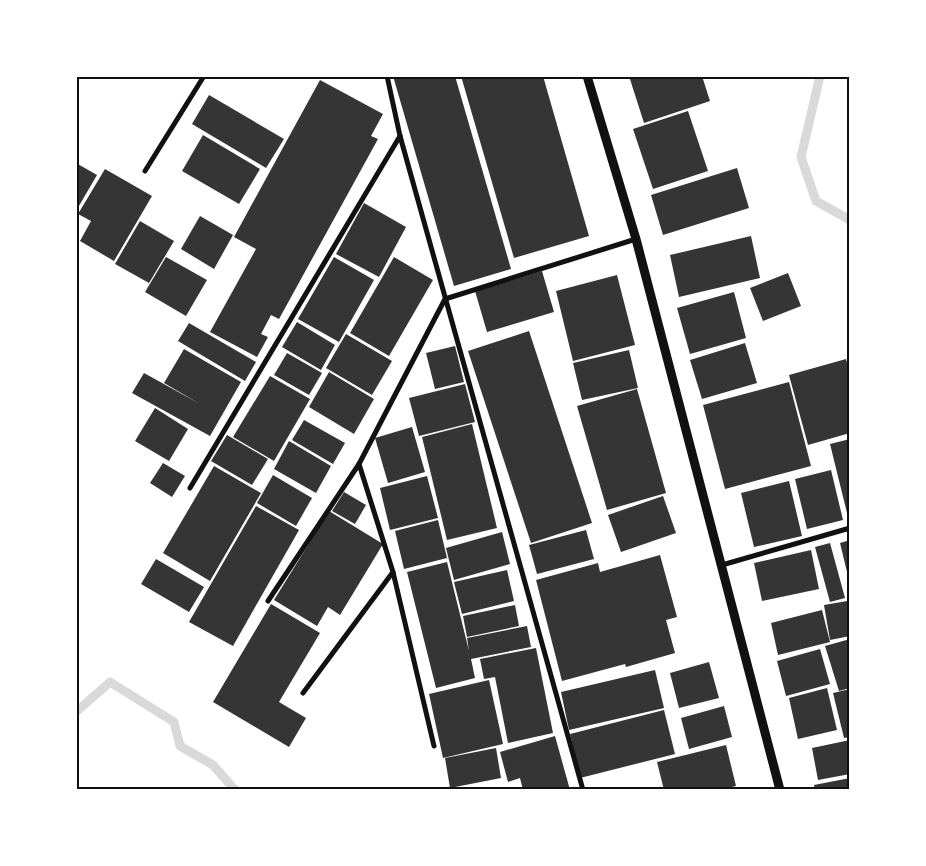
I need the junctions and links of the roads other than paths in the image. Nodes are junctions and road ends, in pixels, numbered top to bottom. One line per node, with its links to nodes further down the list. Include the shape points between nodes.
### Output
1 (204, 76): 5 (street)
2 (387, 76): 4 (street)
3 (587, 76): 6 (street)
4 (400, 136): 7 (street); 9 (street)
5 (145, 171)
6 (636, 239): 7 (street); 11 (street)
7 (445, 299): 8 (street); 16 (street)
8 (359, 464): 12 (street); 13 (street)
9 (190, 488)
10 (850, 528): 11 (street)
11 (722, 565): 17 (street)
12 (393, 572): 14 (street); 15 (street)
13 (268, 601)
14 (303, 693)
15 (434, 746)
16 (583, 790)
17 (780, 790)

